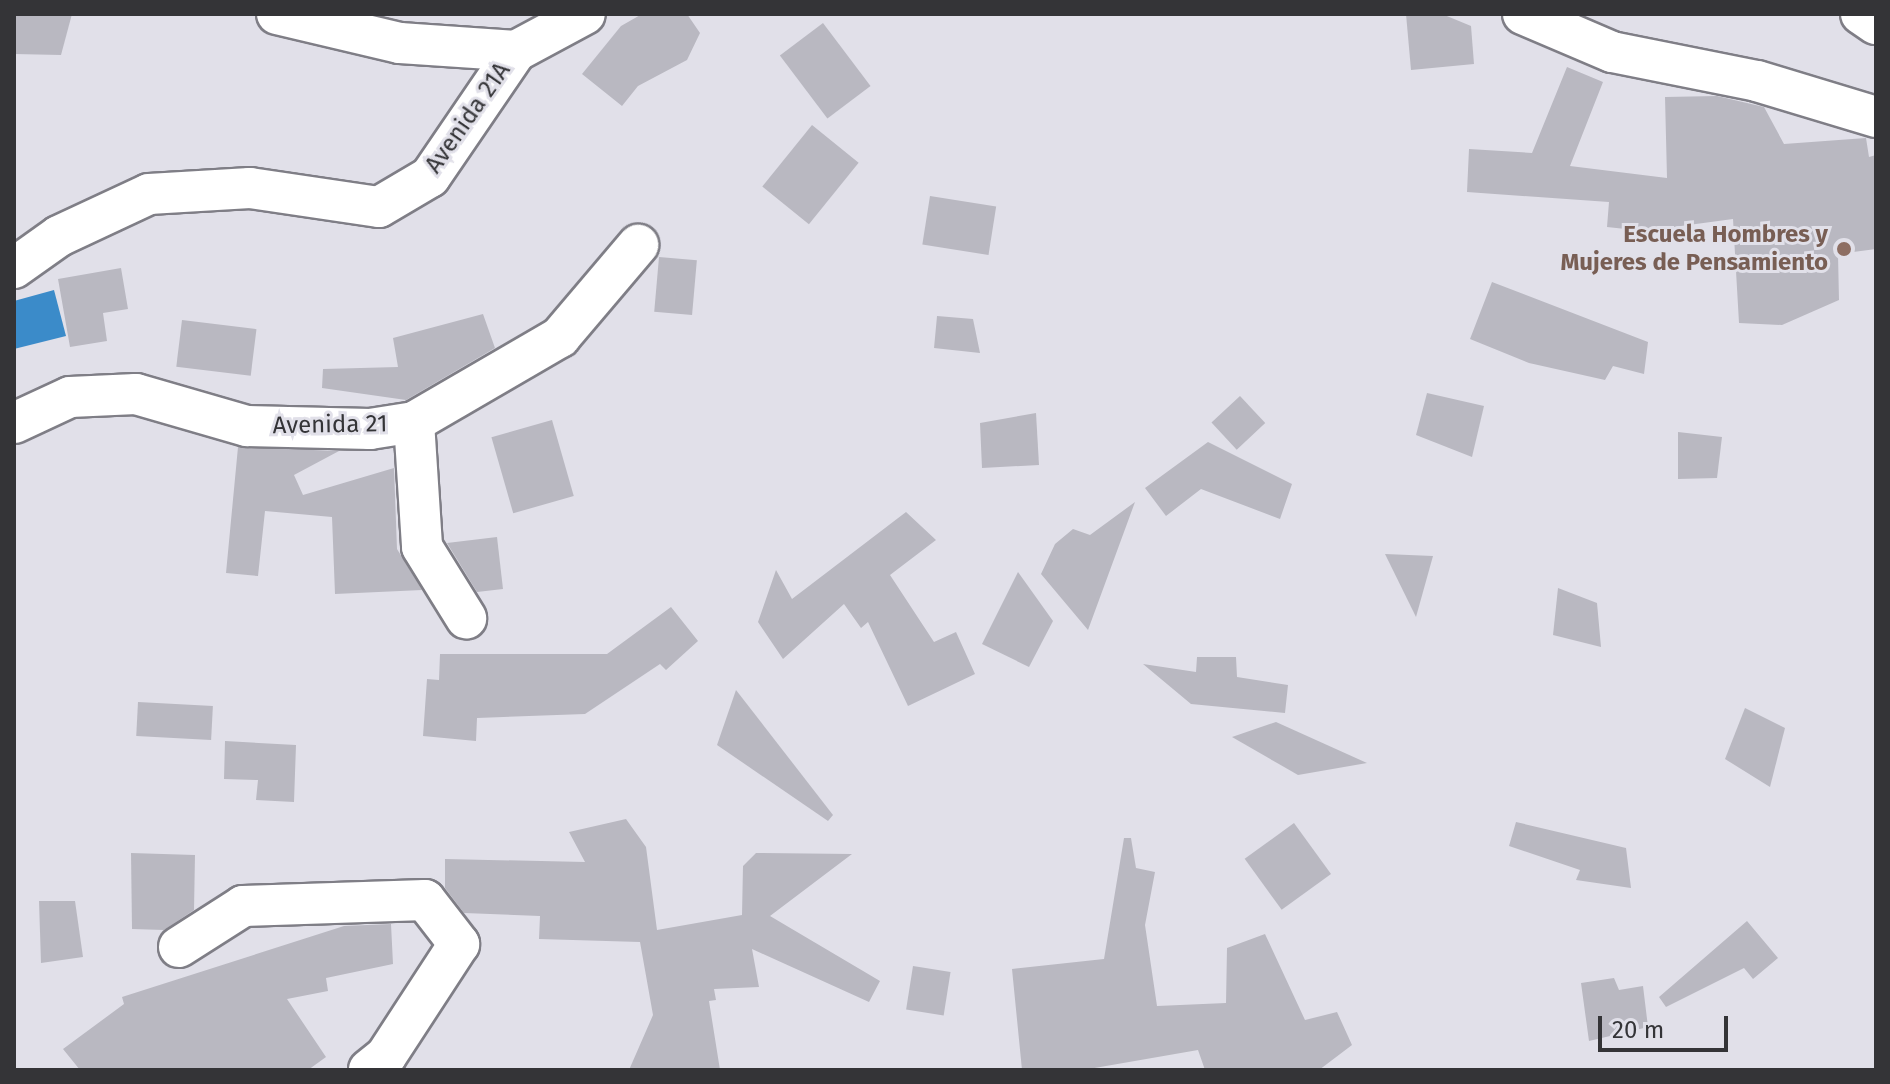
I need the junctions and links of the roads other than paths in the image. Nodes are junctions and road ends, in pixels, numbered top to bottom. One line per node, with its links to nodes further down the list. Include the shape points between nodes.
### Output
1 (277, 14): 6 (street, via 400,43)
2 (585, 14): 6 (street)
3 (1523, 14): 7 (street, via 1612,52 1757,81)
4 (1861, 14): 5 (street)
5 (1876, 24)
6 (516, 51): 9 (street, Avenida 21A, via 430,177 379,207 250,188 149,194 59,236)
7 (1876, 117)
8 (638, 245): 10 (street, Avenida 21, via 560,337)
9 (14, 268)
10 (414, 422): 11 (street, Avenida 21, via 370,429 247,426 136,394 70,397); 12 (street, via 422,547)
11 (14, 423)
12 (466, 618)
13 (179, 947): 14 (street, via 243,906 425,900 459,944 386,1056)
14 (369, 1070)

